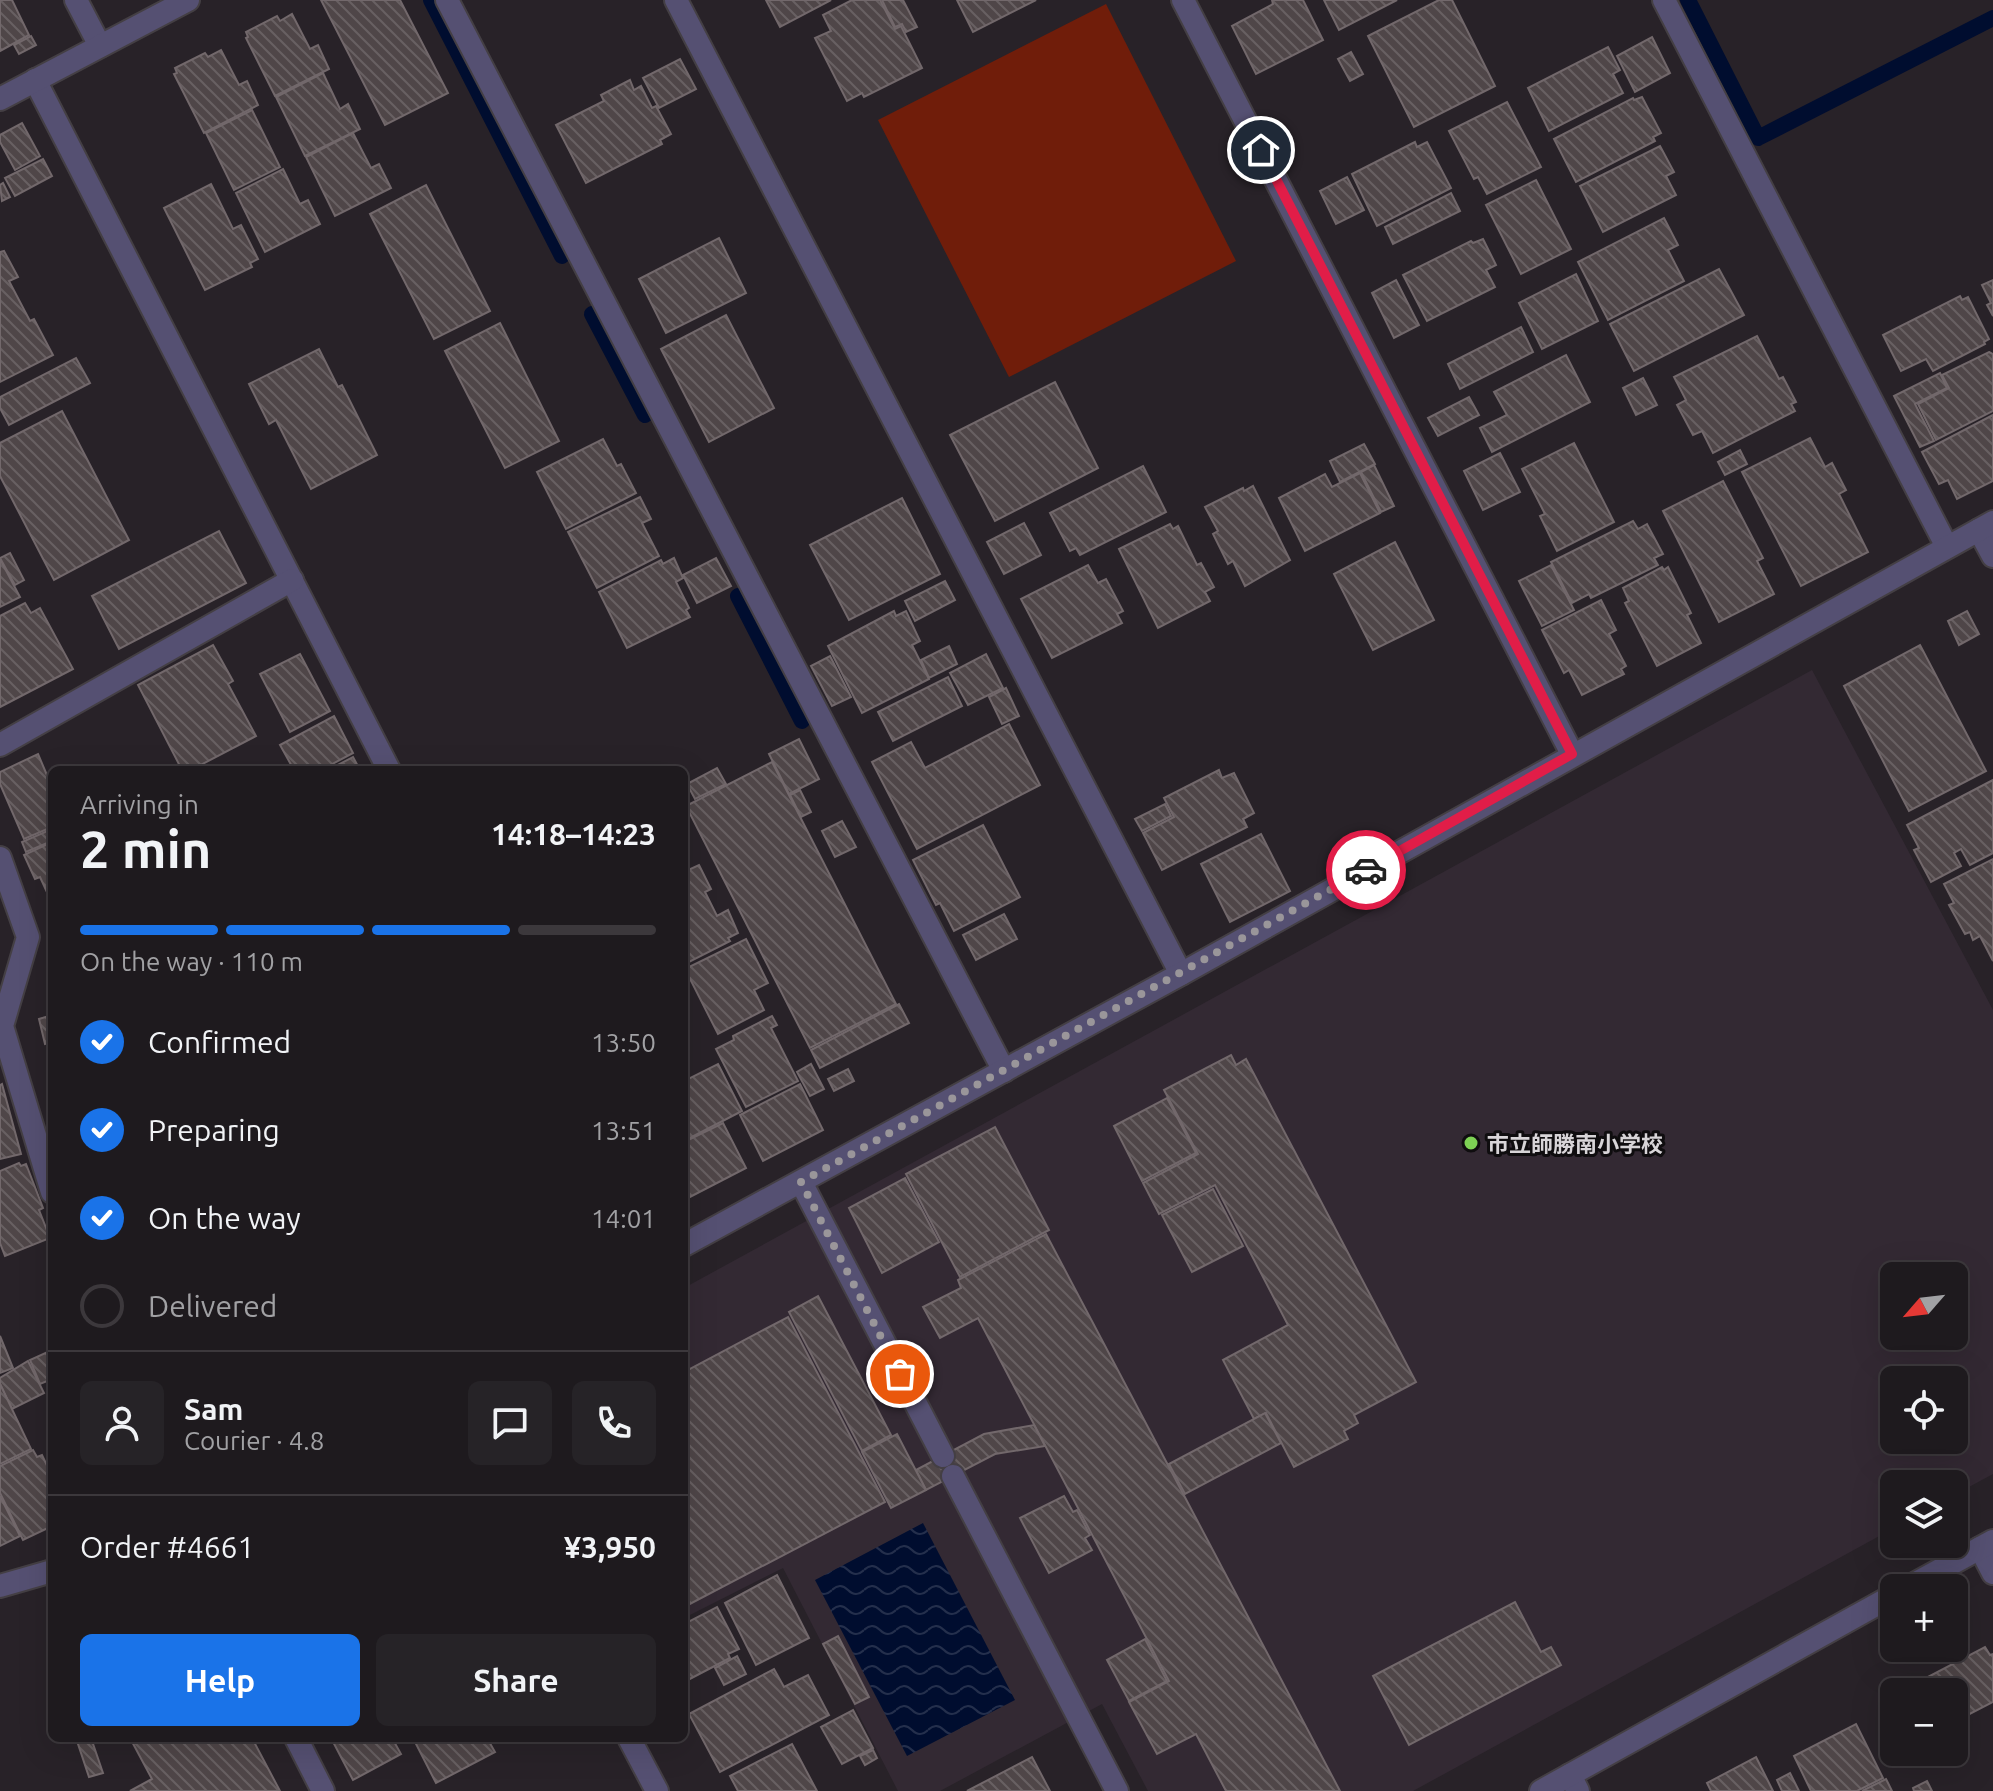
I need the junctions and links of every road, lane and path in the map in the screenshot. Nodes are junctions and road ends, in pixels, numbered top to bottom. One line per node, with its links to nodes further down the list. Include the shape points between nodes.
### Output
1 (76, 0): 7 (street)
2 (188, 0): 7 (street)
3 (447, 0): 19 (street)
4 (676, 0): 18 (street)
5 (1183, 0): 15 (street)
6 (1664, 0): 11 (street)
7 (100, 46): 8 (street)
8 (35, 80): 9 (street); 13 (street)
9 (0, 99)
10 (1986, 526): 11 (street); 12 (street)
11 (1947, 547): 15 (street)
12 (1993, 556)
13 (292, 580): 14 (street); 16 (street)
14 (0, 745)
15 (1572, 754): 18 (street)
16 (387, 766)
17 (0, 858): 20 (street, via 28,937 2,1026)
18 (1181, 974): 19 (street)
19 (1004, 1071): 21 (street)
20 (48, 1179)
21 (801, 1182): 22 (street); 34 (street)
22 (688, 1243)
23 (1986, 1544): 25 (street); 26 (street)
24 (48, 1572): 27 (street)
25 (1993, 1573)
26 (1932, 1574)
27 (0, 1586)
28 (1880, 1603): 31 (street)
29 (298, 1742): 32 (street)
30 (631, 1742): 33 (street)
31 (1574, 1783): 35 (street)
32 (323, 1791)
33 (657, 1791)
34 (1117, 1791)
35 (1541, 1791)

